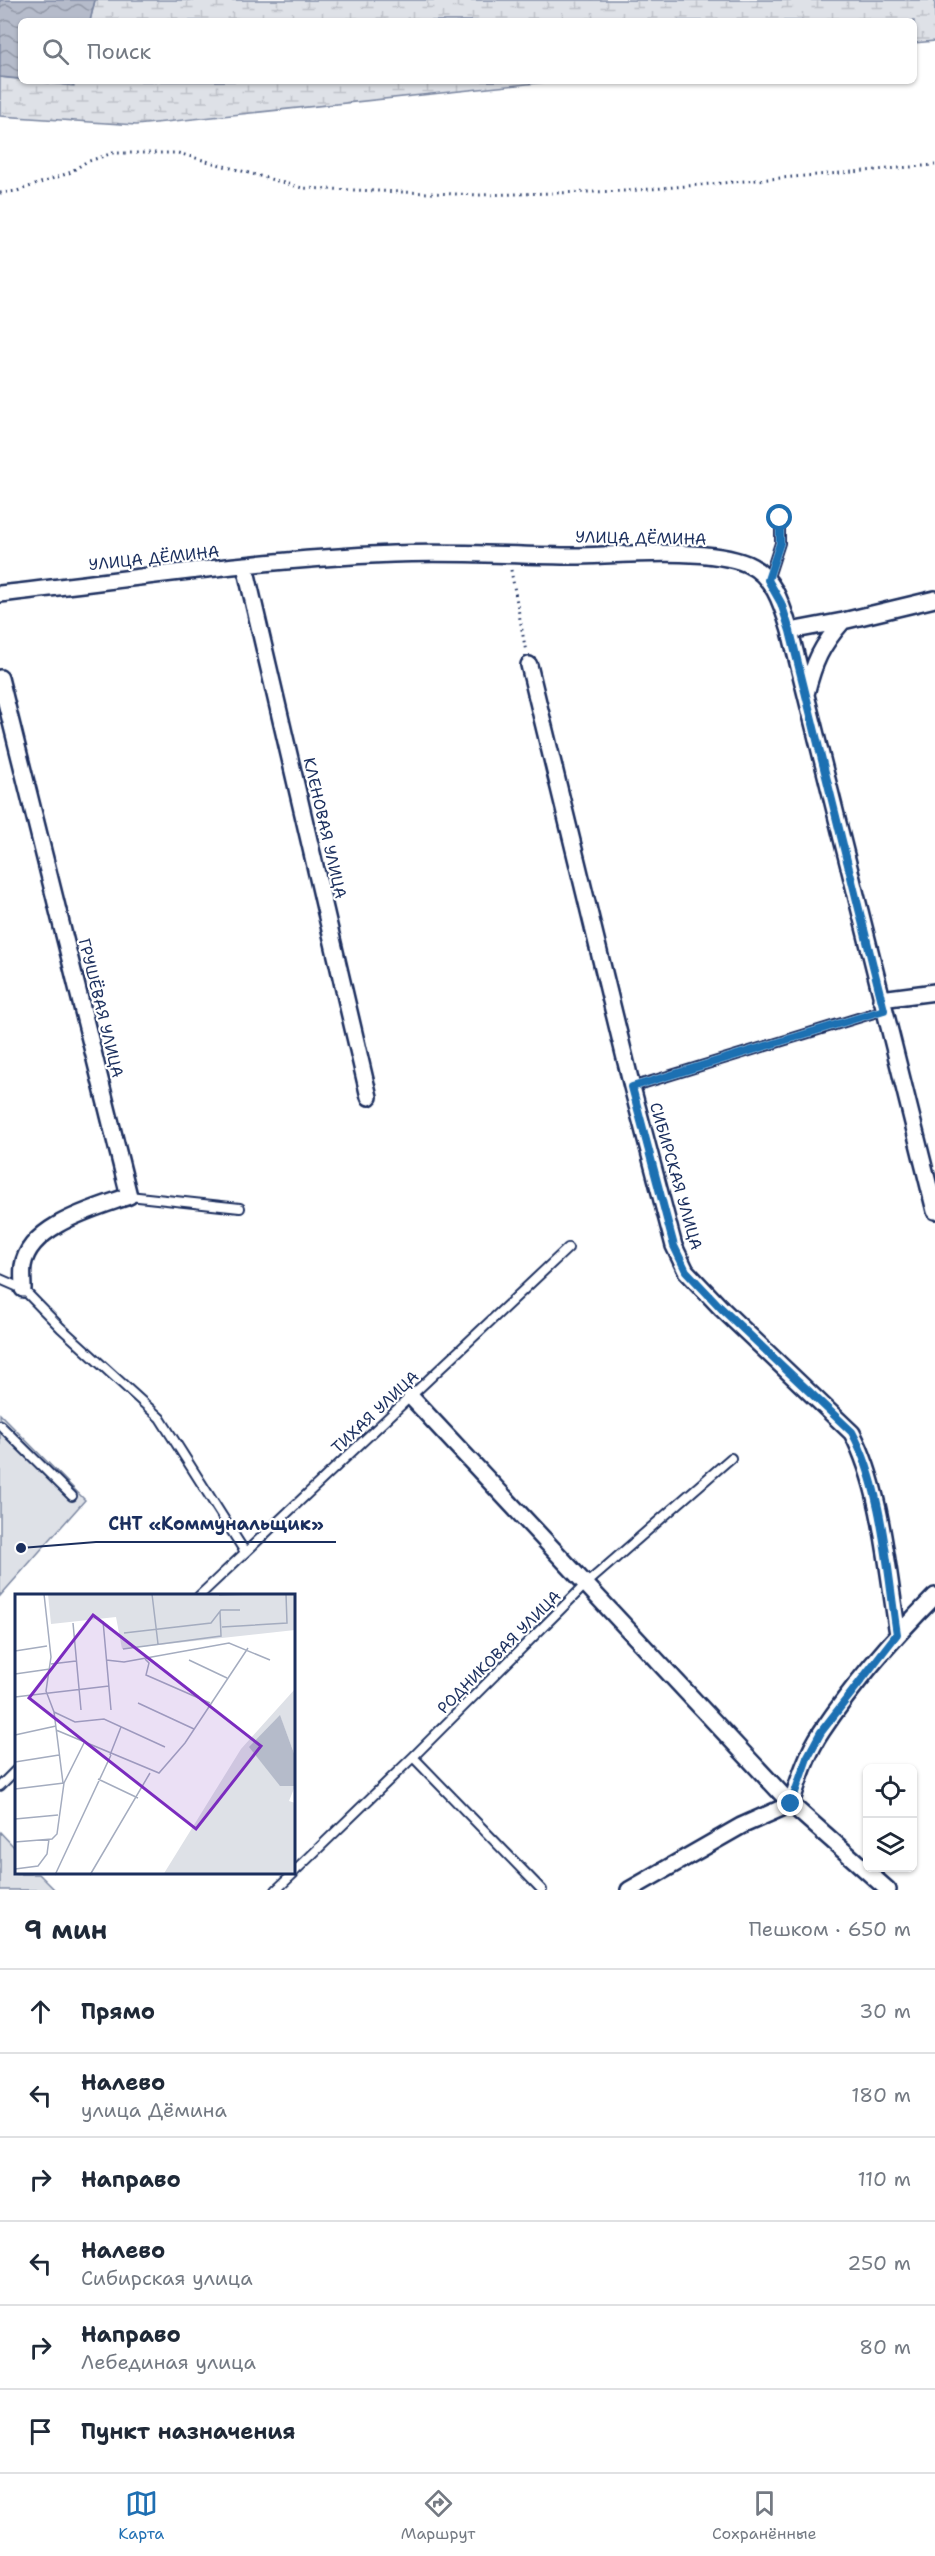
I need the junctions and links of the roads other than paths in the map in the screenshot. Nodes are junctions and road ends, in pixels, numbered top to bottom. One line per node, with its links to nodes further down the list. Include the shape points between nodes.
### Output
1 (780, 518): 3 (lane, via 780,543)
2 (245, 566): 3 (street, УЛИЦА ДЁМИНА, via 396,554 693,555 729,558 749,565); 4 (street, УЛИЦА ДЁМИНА); 14 (street, КЛЕНОВАЯ УЛИЦА)
3 (768, 580): 7 (street, УЛИЦА ДЁМИНА)
4 (0, 594)
5 (935, 599): 6 (street)
6 (843, 621): 7 (street); 10 (street, via 825,641 814,662)
7 (790, 631): 10 (street, УЛИЦА ДЁМИНА)
8 (529, 665): 13 (street, СИБИРСКАЯ УЛИЦА)
9 (0, 678): 15 (street, ГРУШЁВАЯ УЛИЦА)
10 (805, 697): 12 (street, УЛИЦА ДЁМИНА)
11 (935, 992): 12 (street)
12 (883, 1005): 13 (lane); 17 (street, УЛИЦА ДЁМИНА)
13 (632, 1087): 29 (street, СИБИРСКАЯ УЛИЦА, via 674,1246 686,1271 852,1432 861,1449 873,1484)
14 (369, 1097)
15 (129, 1196): 16 (lane); 20 (street, via 62,1221 35,1241 23,1264)
16 (240, 1208)
17 (935, 1211)
18 (568, 1248): 21 (lane, ТИХАЯ УЛИЦА)
19 (0, 1279): 20 (lane)
20 (23, 1289): 25 (lane, via 160,1418)
21 (411, 1397): 25 (lane, ТИХАЯ УЛИЦА); 26 (street)
22 (0, 1425): 24 (lane)
23 (731, 1458): 26 (lane, РОДНИКОВАЯ УЛИЦА)
24 (72, 1496)
25 (245, 1552): 27 (lane, ТИХАЯ УЛИЦА)
26 (586, 1584): 30 (lane, РОДНИКОВАЯ УЛИЦА); 33 (street)
27 (201, 1594)
28 (935, 1596): 29 (street)
29 (897, 1634): 33 (street, via 821,1732)
30 (413, 1757): 34 (lane, РОДНИКОВАЯ УЛИЦА); 37 (lane)
31 (15, 1771): 32 (lane)
32 (0, 1786)
33 (791, 1804): 38 (street, via 741,1826); 39 (street)
34 (296, 1870)
35 (291, 1875): 36 (lane, РОДНИКОВАЯ УЛИЦА)
36 (276, 1890)
37 (542, 1890)
38 (629, 1890)
39 (888, 1890)

